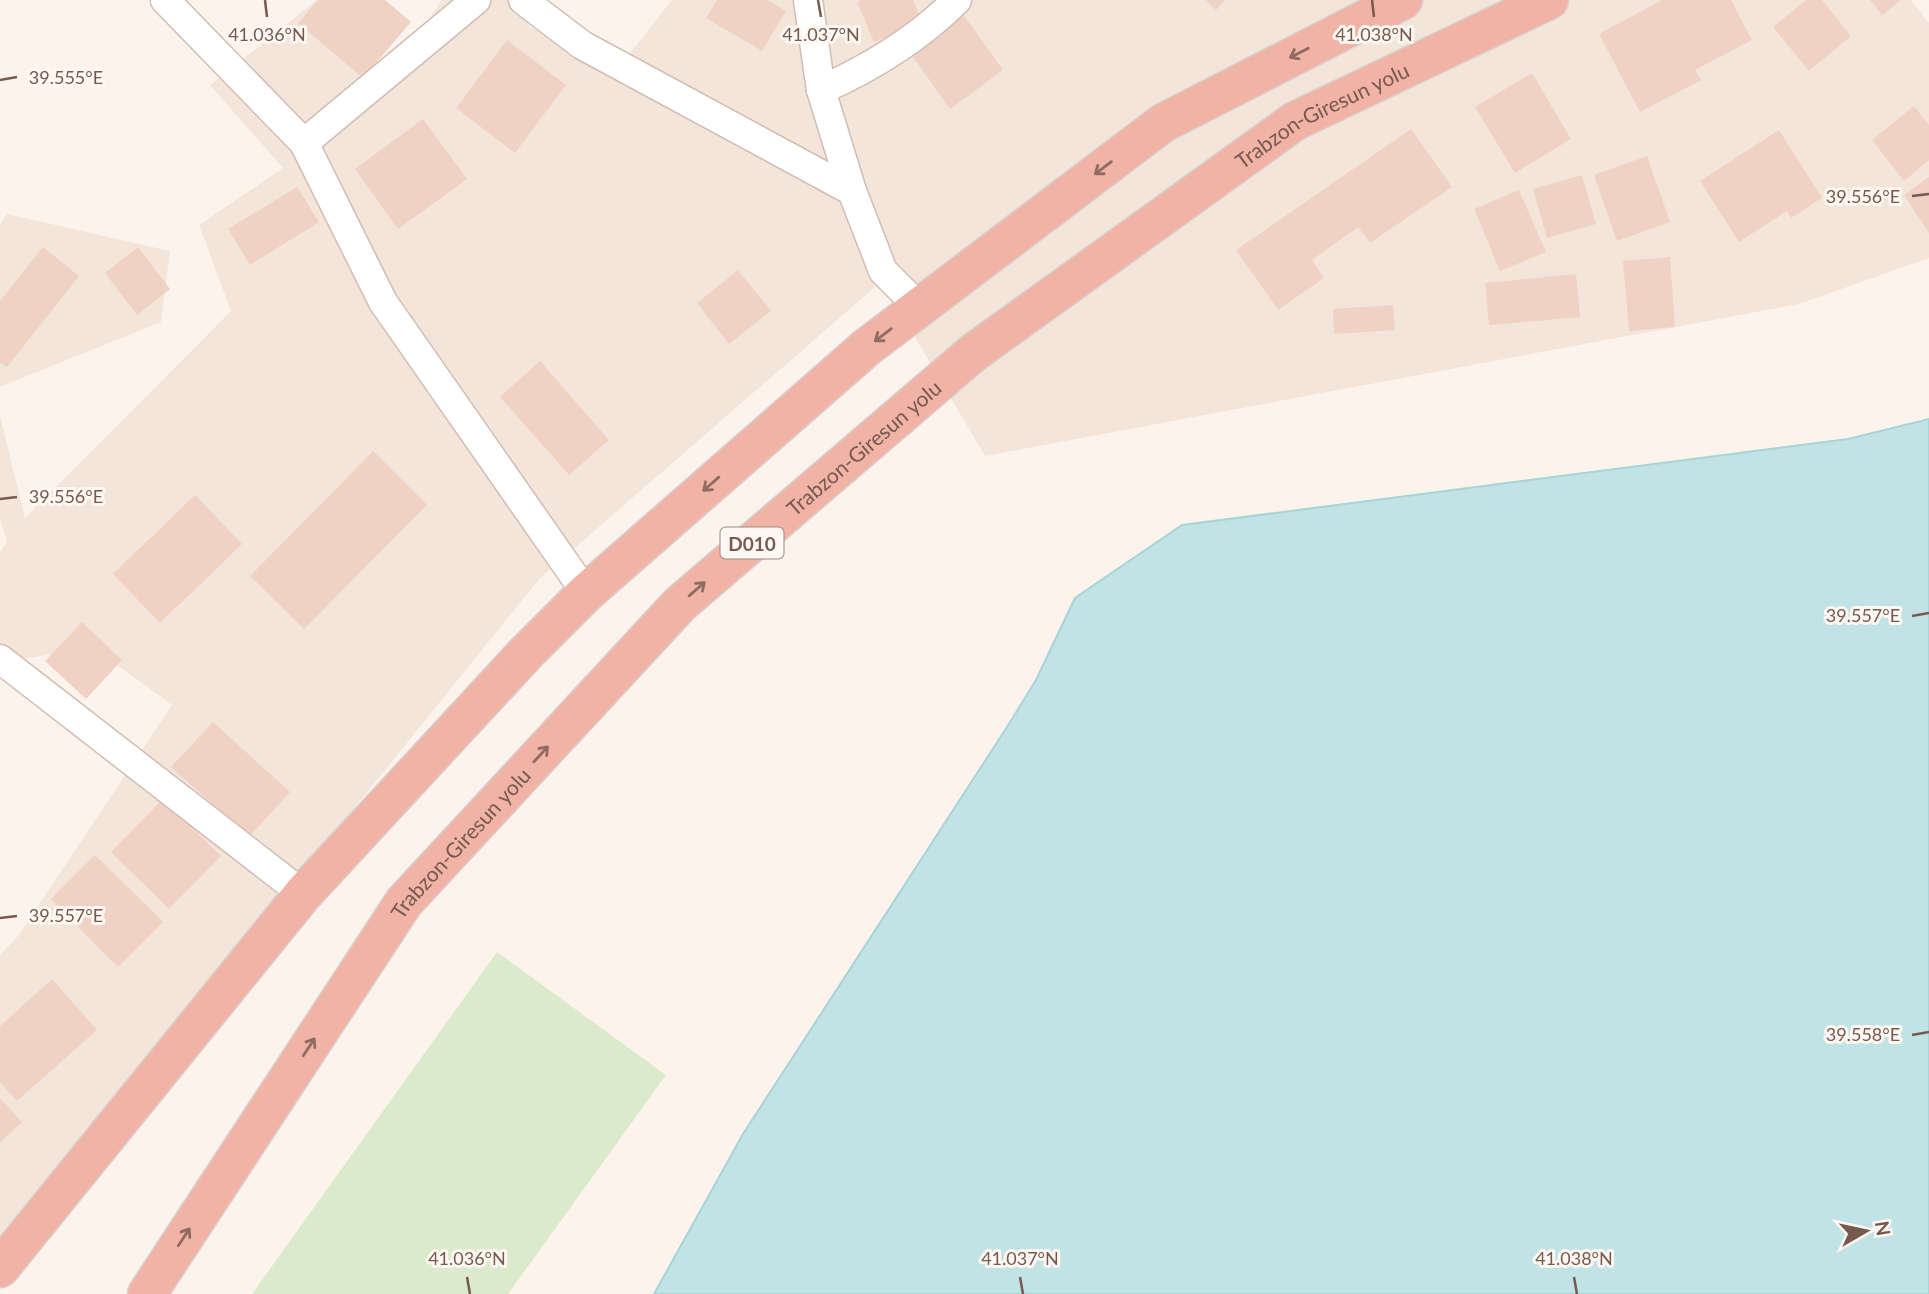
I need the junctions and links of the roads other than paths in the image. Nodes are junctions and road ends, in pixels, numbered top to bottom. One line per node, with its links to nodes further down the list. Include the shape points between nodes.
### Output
1 (165, 0): 9 (street)
2 (476, 0): 9 (street)
3 (523, 0): 10 (street, via 582,44)
4 (808, 0): 8 (street)
5 (957, 0): 8 (street, via 862,71)
6 (1404, 0): 11 (highway, one-way to 11, via 1163,123)
7 (1549, 0): 16 (highway, Trabzon-Giresun yolu / D010, one-way to 7, via 404,902 680,604 973,353 1295,121)
8 (821, 90): 10 (street)
9 (304, 143): 12 (street, via 383,302)
10 (852, 191): 11 (street, via 883,271)
11 (919, 307): 12 (highway, one-way to 12, via 867,347)
12 (586, 593): 14 (highway)
13 (0, 659): 14 (street)
14 (303, 894): 15 (highway)
15 (0, 1268)
16 (147, 1294)

